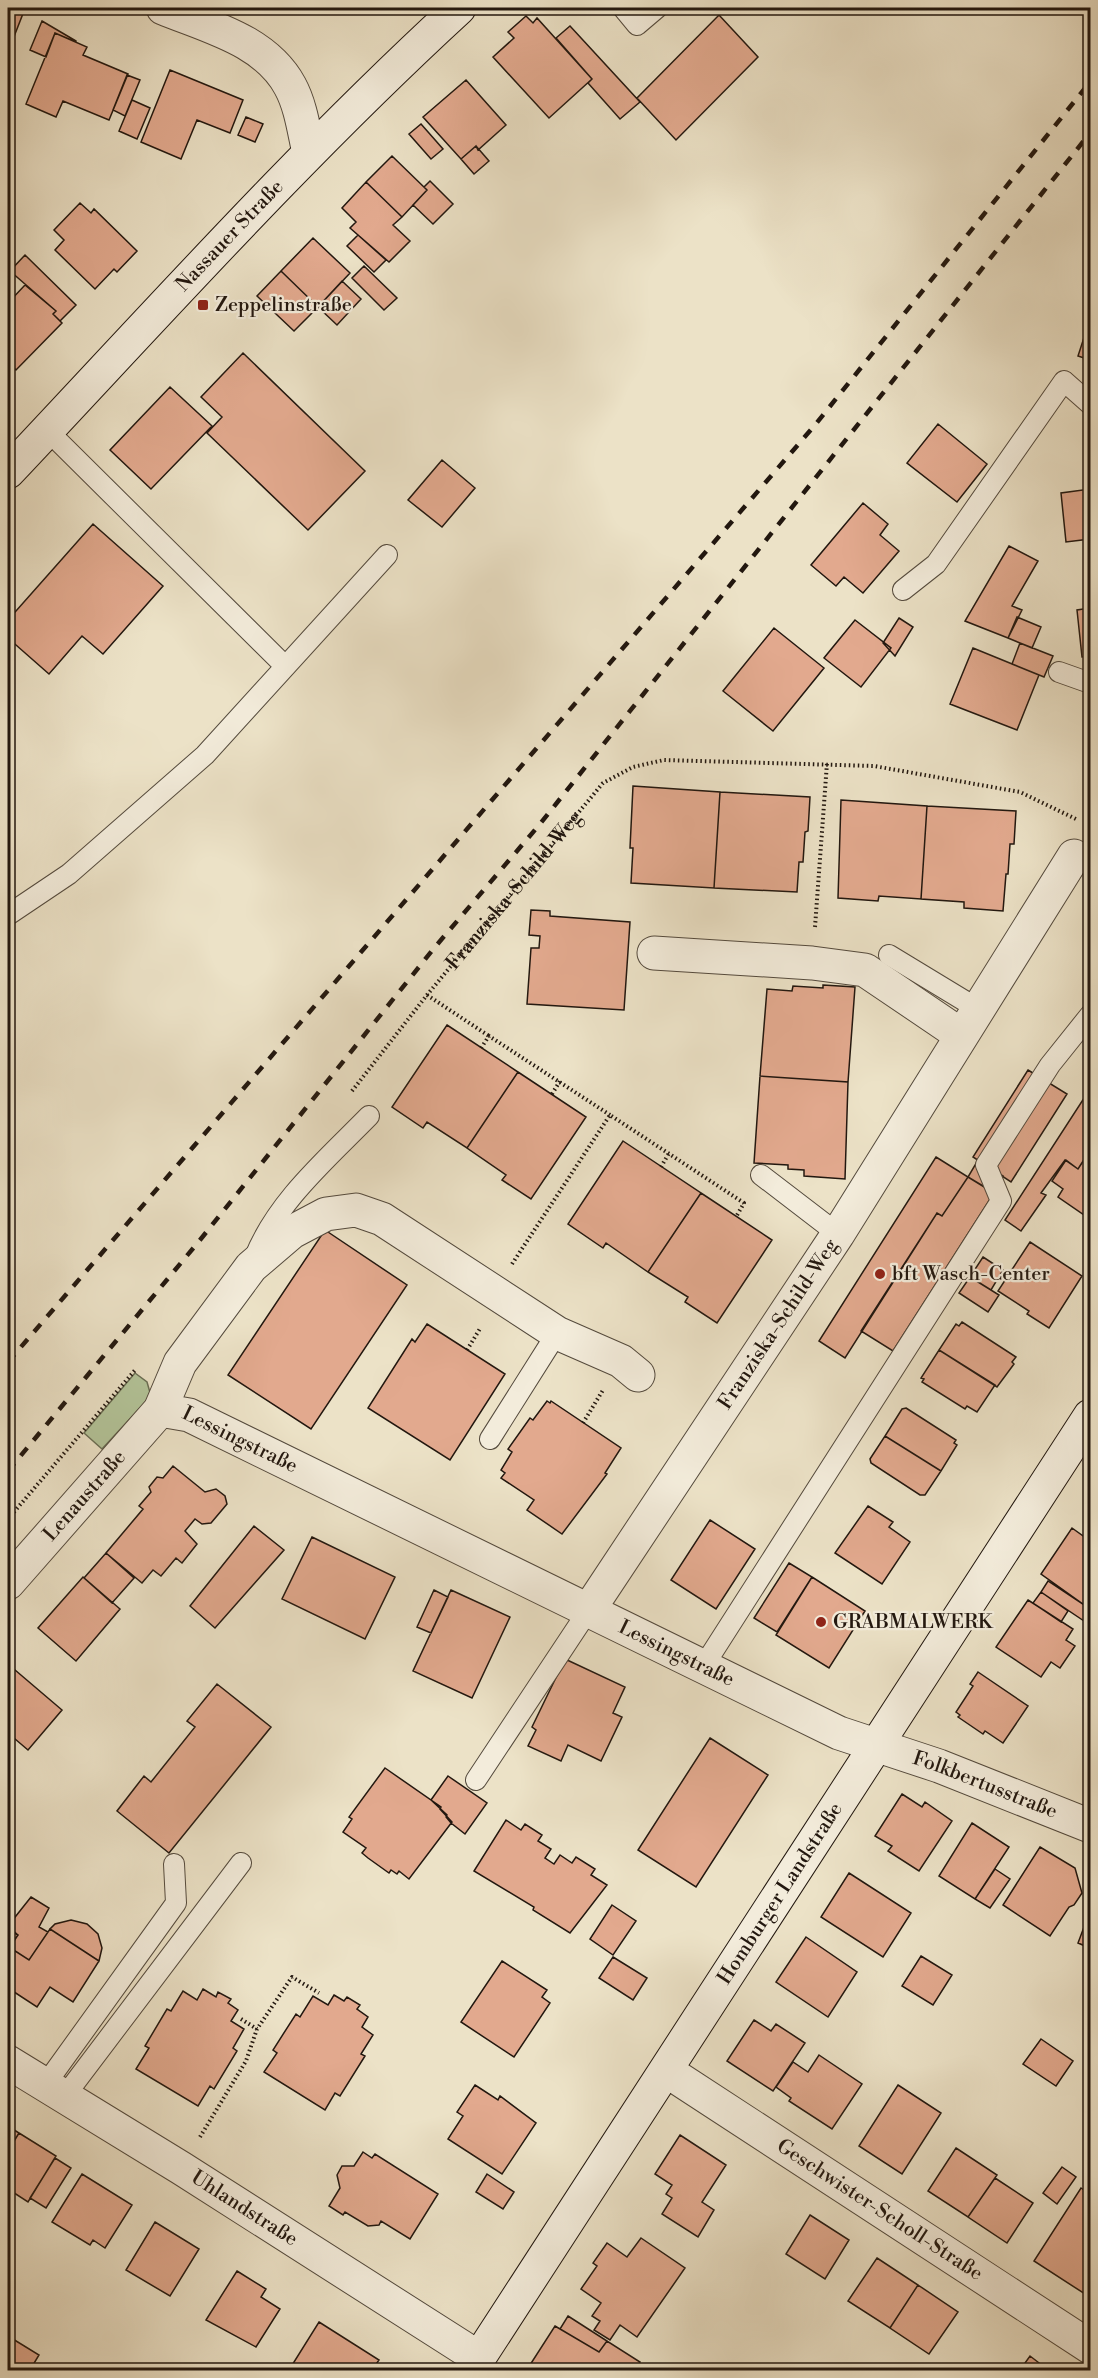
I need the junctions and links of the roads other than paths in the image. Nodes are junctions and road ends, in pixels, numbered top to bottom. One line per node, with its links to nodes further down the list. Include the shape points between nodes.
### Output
1 (163, 8): 5 (street, via 252,45 277,66 291,87)
2 (459, 8): 5 (street, Nassauer Straße, via 379,81)
3 (623, 8): 4 (lane, via 637,25)
4 (657, 8)
5 (309, 153): 7 (street, Nassauer Straße)
6 (1090, 404): 10 (lane, via 1064,381 936,564)
7 (47, 430): 8 (street, Nassauer Straße); 11 (lane)
8 (8, 472)
9 (387, 555): 11 (lane)
10 (903, 590)
11 (285, 666): 15 (lane, via 205,755 69,874)
12 (1059, 672): 13 (lane)
13 (1090, 683)
14 (1074, 856): 19 (street, Franziska-Schild-Weg)
15 (8, 915)
16 (654, 953): 19 (street, via 865,970)
17 (890, 955): 19 (lane)
18 (1090, 1015): 31 (lane, via 1050,1065 986,1165 1001,1201)
19 (969, 1022): 22 (street, Franziska-Schild-Weg)
20 (369, 1116): 23 (lane, via 311,1175 264,1233)
21 (761, 1176): 22 (lane)
22 (838, 1234): 30 (street, Franziska-Schild-Weg)
23 (251, 1267): 24 (street, Lessingstraße, via 292,1232 326,1214 356,1210 382,1219); 26 (street, Lessingstraße, via 180,1363)
24 (557, 1333): 25 (street, Lessingstraße, via 621,1361); 28 (lane)
25 (638, 1375)
26 (160, 1410): 29 (street, Lenaustraße); 30 (street, Lessingstraße, via 189,1415)
27 (1090, 1416): 32 (street, Homburger Landstraße)
28 (490, 1439)
29 (8, 1583)
30 (588, 1611): 31 (street, Lessingstraße); 33 (lane)
31 (703, 1667): 32 (street, Lessingstraße, via 838,1733)
32 (877, 1746): 34 (street, Folkbertusstraße, via 939,1766); 38 (street, Homburger Landstraße)
33 (476, 1780)
34 (1090, 1826)
35 (242, 1863): 39 (lane)
36 (174, 1864): 39 (lane, via 176,1903)
37 (8, 2062): 39 (street, Uhlandstraße)
38 (667, 2071): 40 (street, Geschwister-Scholl-Straße); 41 (street, Homburger Landstraße)
39 (54, 2091): 41 (street, Uhlandstraße, via 181,2168)
40 (1090, 2348)
41 (475, 2364)

